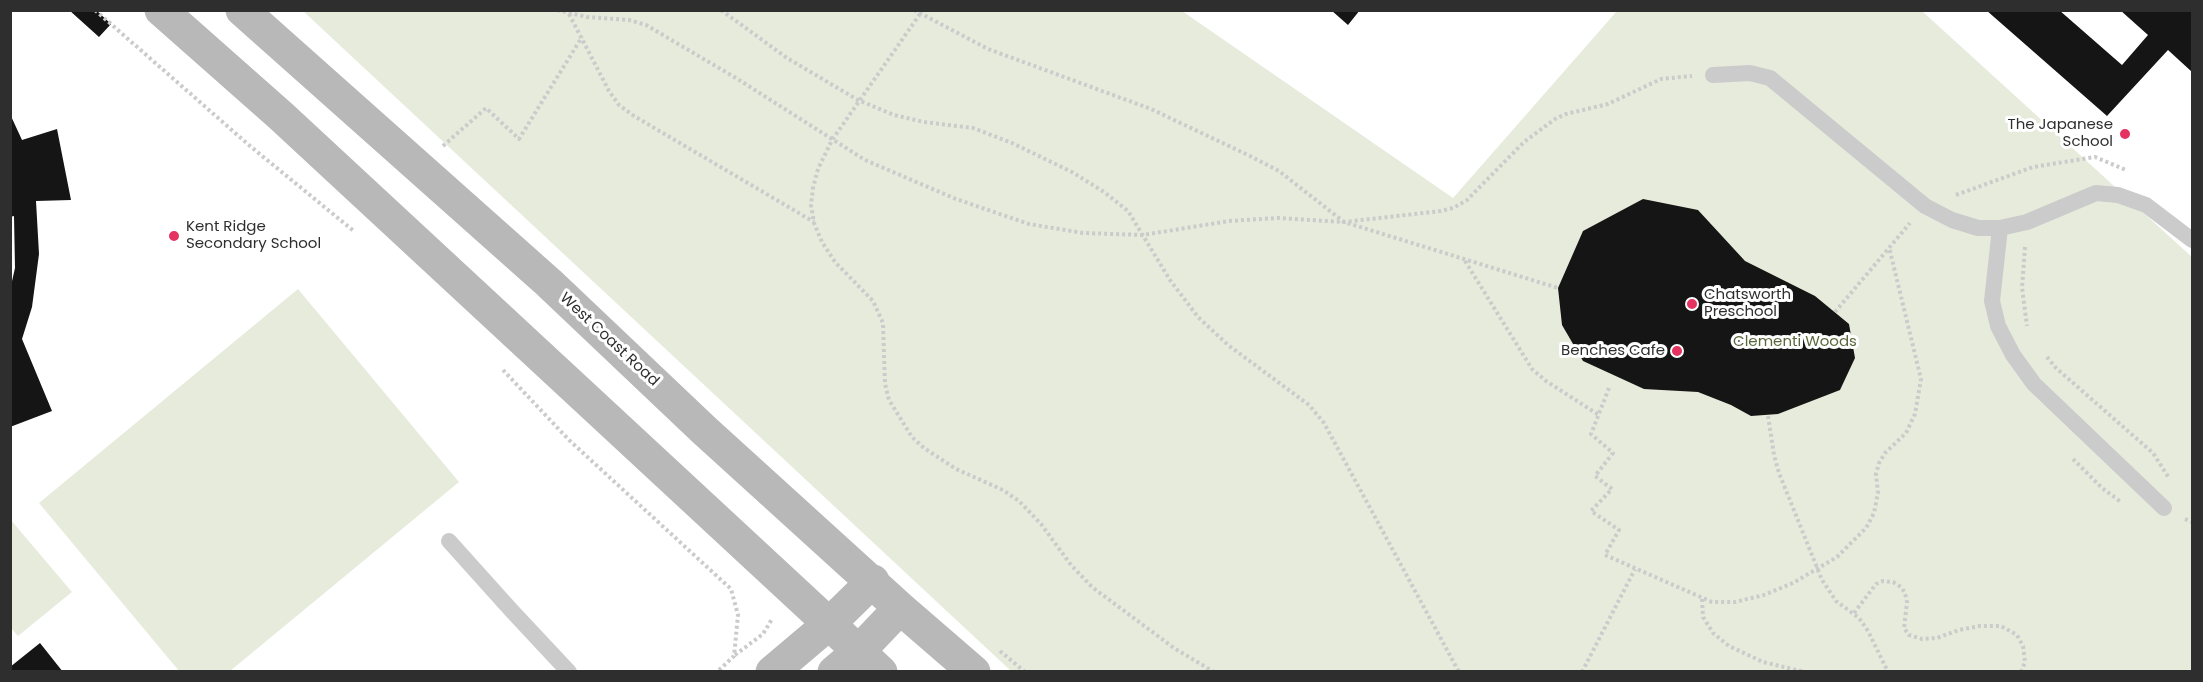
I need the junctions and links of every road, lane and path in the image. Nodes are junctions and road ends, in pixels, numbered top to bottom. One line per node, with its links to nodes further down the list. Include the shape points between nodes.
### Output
1 (95, 10): 21 (path)
2 (161, 10): 43 (main road)
3 (242, 10): 38 (main road, West Coast Road, via 549,283 704,430)
4 (557, 10): 7 (path)
5 (721, 10): 12 (path, via 787,58)
6 (914, 10): 8 (path)
7 (568, 13): 9 (path); 13 (path, via 629,20 653,28)
8 (920, 14): 12 (path); 17 (path, via 988,49 1151,109 1250,156 1279,171)
9 (582, 37): 14 (path, via 519,139 486,108); 19 (path, via 619,105)
10 (1713, 75): 16 (lane, via 1750,73 1770,78)
11 (1661, 79): 17 (path, via 1608,104 1566,114 1543,126 1467,200 1453,208)
12 (858, 100): 13 (path); 22 (path, via 894,115 973,128 1012,143 1104,192 1128,211)
13 (831, 140): 19 (path, via 813,188); 22 (path, via 865,160 956,199 1029,224 1083,233)
14 (441, 148)
15 (2134, 174): 16 (path, via 2095,157 2033,167)
16 (1925, 206): 20 (lane, via 1978,228); 24 (path)
17 (1344, 222): 22 (path, via 1229,220); 25 (path)
18 (2027, 222): 20 (lane); 23 (lane, via 2096,193 2118,195 2146,205); 28 (path, via 2022,288)
19 (814, 223): 51 (path, via 835,262 873,301 883,323 887,392 912,437 937,459 1019,501 1092,587 1174,648)
20 (2000, 228): 34 (lane, via 1992,301 1998,326 2013,355 2034,384)
21 (357, 234)
22 (1143, 235): 52 (path, via 1198,316 1228,345 1309,405 1324,423)
23 (2193, 240)
24 (1889, 247): 27 (path); 36 (path, via 1921,379 1915,414 1906,433 1879,463 1874,513 1866,528 1837,557)
25 (1465, 261): 26 (path); 32 (path, via 1532,369)
26 (1558, 288)
27 (1835, 312)
28 (2028, 332)
29 (2042, 350): 34 (path, via 2056,368 2153,453 2171,482)
30 (495, 361): 44 (path, via 569,440 731,589 738,615)
31 (1609, 388): 32 (path)
32 (1599, 415): 37 (path, via 1591,434 1613,453 1595,476 1612,489 1591,511 1619,530 1605,555)
33 (1768, 416): 36 (path, via 1779,473)
34 (2164, 508)
35 (449, 541): 46 (lane)
36 (1816, 568): 39 (path, via 1764,595 1735,602); 41 (path, via 1836,601)
37 (1635, 569): 39 (path); 53 (path)
38 (873, 581): 40 (main road, West Coast Road); 43 (main road)
39 (1702, 599): 54 (path, via 1703,617 1713,633 1729,646 1763,662)
40 (900, 608): 45 (main road); 50 (main road, West Coast Road)
41 (1854, 613): 55 (path, via 1868,631); 56 (path, via 1876,584 1893,582 1905,592 1904,628 1910,635 1937,638 1980,626 2001,626 2017,635 2023,646 2025,662)
42 (772, 619): 44 (path, via 763,634)
43 (830, 623): 45 (main road); 48 (main road)
44 (734, 656): 47 (path)
45 (870, 661): 49 (main road)
46 (569, 672)
47 (717, 672)
48 (772, 672)
49 (834, 672)
50 (974, 672)
51 (1214, 672)
52 (1459, 672)
53 (1582, 672)
54 (1805, 672)
55 (1888, 672)
56 (2021, 672)

